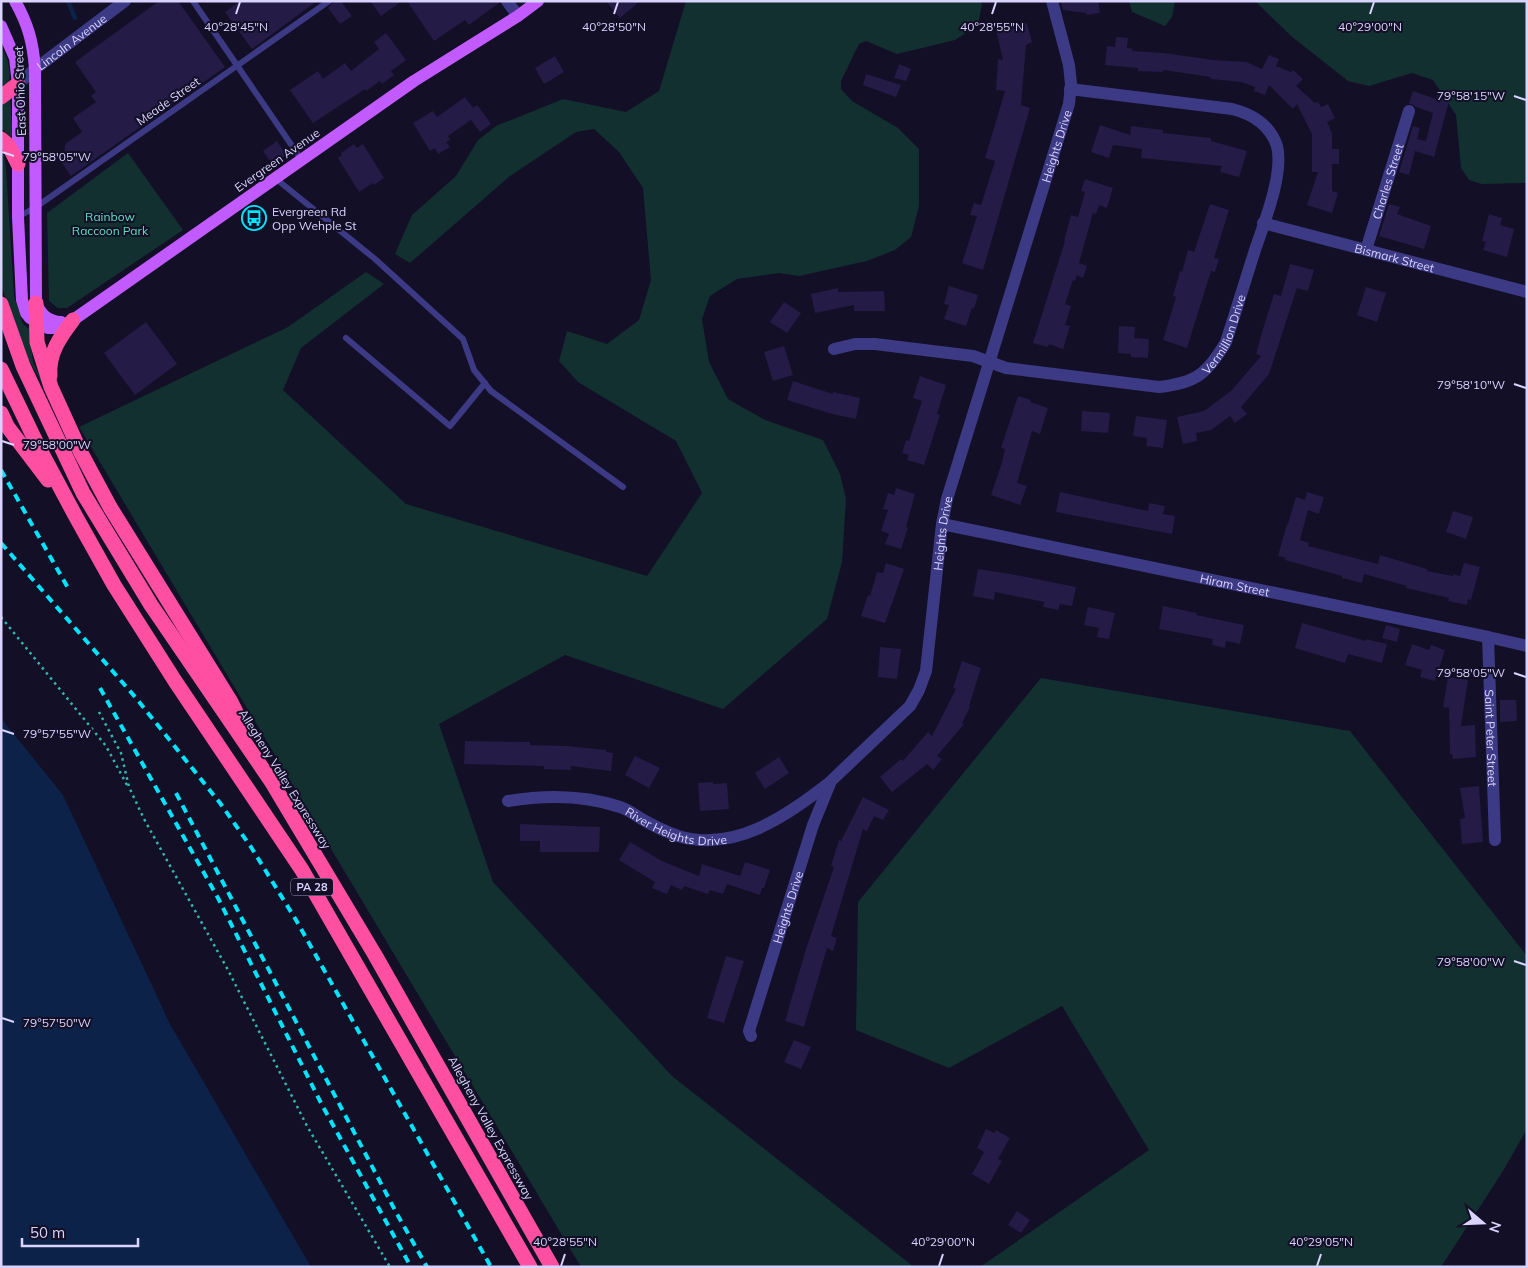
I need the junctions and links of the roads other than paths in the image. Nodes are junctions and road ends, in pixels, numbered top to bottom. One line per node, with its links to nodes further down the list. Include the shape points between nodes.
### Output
1 (15, 1): 11 (main road, East Ohio Street, via 33,43)
2 (125, 1): 11 (street, Lincoln Avenue)
3 (193, 1): 10 (lane)
4 (329, 1): 10 (lane, Meade Street)
5 (507, 1): 8 (street)
6 (538, 1): 8 (main road, Evergreen Avenue)
7 (1052, 1): 13 (street, Heights Drive, via 1069,65)
8 (518, 16): 17 (main road, Evergreen Avenue, via 414,81)
9 (1, 26): 12 (main road, East Ohio Street, via 15,58)
10 (237, 66): 17 (lane); 20 (lane, Meade Street)
11 (35, 68): 12 (street, Lincoln Avenue); 20 (main road, East Ohio Street)
12 (18, 84): 14 (highway); 18 (main road, East Ohio Street)
13 (1070, 90): 22 (street, Vermillion Drive, via 1232,109 1261,122 1270,132 1279,162); 31 (street, Heights Drive, via 1069,104)
14 (1, 97)
15 (1410, 111): 23 (street, Charles Street)
16 (1, 139): 18 (highway, via 9,146)
17 (301, 159): 19 (main road, Evergreen Avenue)
18 (18, 164): 21 (main road, East Ohio Street)
19 (275, 178): 27 (main road, Evergreen Avenue); 33 (lane, via 375,259 463,339 474,370)
20 (36, 207): 21 (lane, Meade Street); 25 (main road, East Ohio Street)
21 (18, 217): 28 (main road, East Ohio Street, via 22,300 26,313)
22 (1264, 224): 23 (street, Bismark Street); 31 (street, Vermillion Drive, via 1226,342 1203,373 1190,381 1158,388 1006,368)
23 (1366, 250): 24 (street, Bismark Street)
24 (1527, 292)
25 (36, 303): 27 (main road, via 48,319 59,322); 28 (highway)
26 (1, 304): 41 (highway, Allegheny Valley Expressway / PA 28, via 23,366 88,501 151,605)
27 (73, 320): 28 (main road, via 59,328 48,328); 34 (highway, via 55,344 49,366)
28 (36, 322): 34 (highway, via 37,342)
29 (346, 338): 33 (lane, via 450,426)
30 (834, 348): 31 (street, Vermillion Drive, via 875,344 973,356)
31 (990, 362): 38 (street, Heights Drive)
32 (1, 369): 37 (highway, PA 28)
33 (485, 383): 36 (lane, via 491,391)
34 (51, 387): 41 (highway, via 110,507 231,702)
35 (1, 413): 37 (highway, via 7,426)
36 (623, 487)
37 (76, 517): 46 (highway, PA 28, via 114,585 175,681 302,870)
38 (942, 524): 39 (street, Hiram Street); 42 (street, Heights Drive, via 927,663 919,690 910,706)
39 (1488, 636): 40 (street, Hiram Street); 44 (street, Saint Peter Street)
40 (1527, 646)
41 (271, 781): 47 (highway, Allegheny Valley Expressway / PA 28, via 375,955)
42 (831, 781): 43 (street, River Heights Drive, via 802,804 754,831 708,840 679,836 657,828 622,808 602,802 567,797); 45 (street, Heights Drive, via 813,825 749,1031)
43 (508, 801)
44 (1495, 840)
45 (751, 1036)
46 (530, 1267)
47 (552, 1267)

